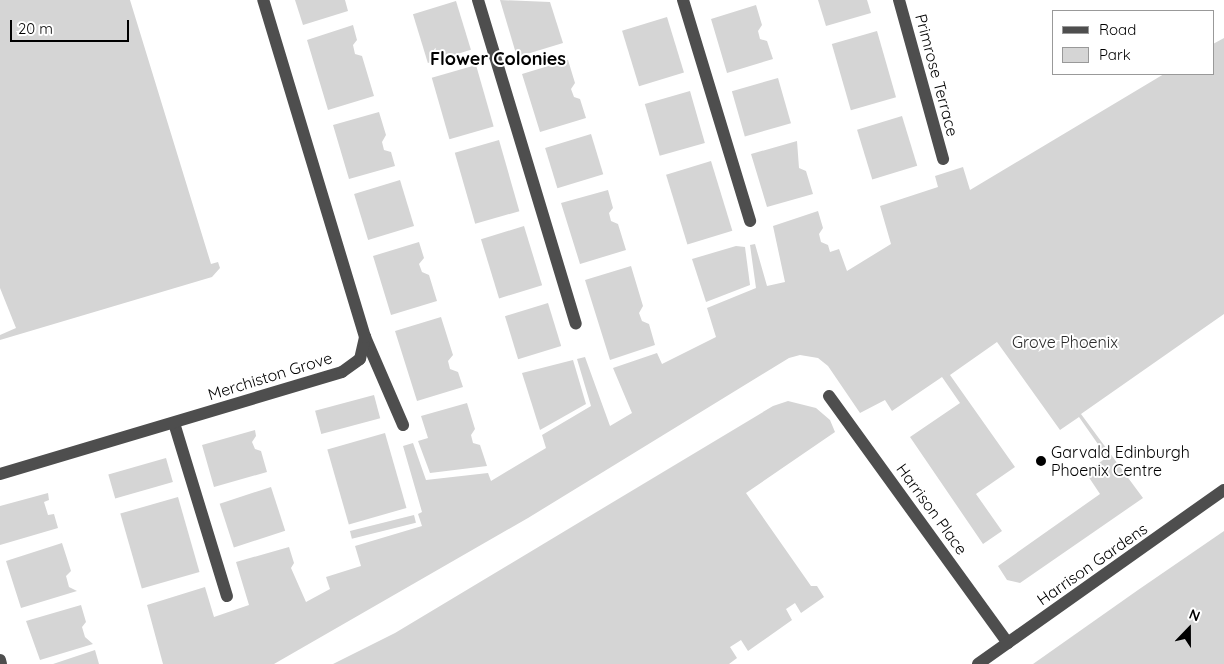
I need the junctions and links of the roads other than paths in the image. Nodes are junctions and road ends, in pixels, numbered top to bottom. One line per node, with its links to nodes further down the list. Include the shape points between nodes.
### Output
1 (263, 0): 8 (street)
2 (478, 0): 7 (street)
3 (683, 0): 6 (street)
4 (899, 0): 5 (street, Primrose Terrace)
5 (943, 159)
6 (750, 221)
7 (576, 324)
8 (365, 337): 10 (street, Merchiston Grove, via 360,359 342,372); 11 (street)
9 (829, 396): 15 (street, Harrison Place)
10 (174, 423): 12 (street, Merchiston Grove); 14 (street)
11 (403, 425)
12 (0, 474)
13 (1224, 490): 15 (street, Harrison Gardens)
14 (227, 596)
15 (1008, 643): 18 (street, Harrison Gardens)
16 (0, 660): 17 (street)
17 (1, 664)
18 (978, 664)

